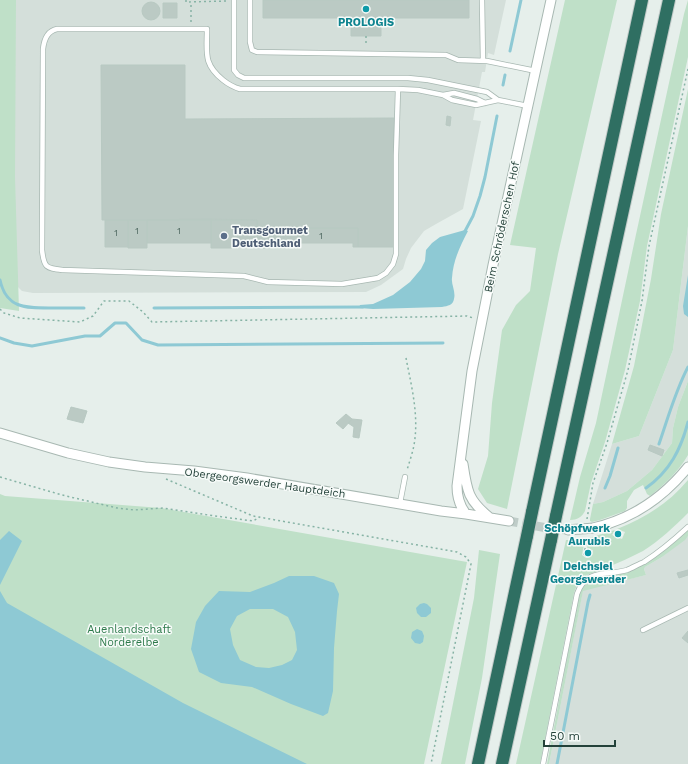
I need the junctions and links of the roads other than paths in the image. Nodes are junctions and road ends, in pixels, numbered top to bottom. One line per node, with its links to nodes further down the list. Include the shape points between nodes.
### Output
1 (234, 0): 10 (lane, via 234,70 242,78 421,79 487,92)
2 (250, 0): 7 (lane, via 250,42 252,50 257,52 446,55 458,60)
3 (482, 0): 7 (lane)
4 (551, 0): 8 (street, Beim Schröderschen Hof)
5 (642, 0): 24 (highway, bridge)
6 (669, 0): 25 (highway, bridge)
7 (483, 61): 8 (lane)
8 (536, 71): 11 (street, Beim Schröderschen Hof)
9 (398, 89): 9 (lane, via 396,254 393,264 378,278 342,284 268,282 244,276 63,270 49,267 44,262 43,44 52,31 206,30 208,61 212,69 235,88); 10 (lane, via 443,95 452,100 476,105)
10 (498, 100): 11 (lane)
11 (528, 106): 13 (street, Beim Schröderschen Hof, via 472,371)
12 (0, 434): 16 (street, Obergeorgswerder Hauptdeich, via 122,464 247,478)
13 (461, 456): 17 (street, Beim Schröderschen Hof, via 457,491 459,502); 18 (street, Beim Schröderschen Hof, via 468,492 472,500)
14 (688, 467): 21 (street, via 672,486 649,504 586,532)
15 (405, 477): 16 (lane)
16 (400, 503): 17 (street, Obergeorgswerder Hauptdeich)
17 (466, 514): 18 (street, Obergeorgswerder Hauptdeich)
18 (490, 518): 19 (street, Obergeorgswerder Hauptdeich)
19 (509, 522)
20 (688, 527): 26 (lane, via 663,549 643,562 627,570 593,576 579,588)
21 (568, 530)
22 (688, 608): 23 (lane)
23 (643, 630)
24 (478, 764)
25 (502, 764)
26 (544, 764)

